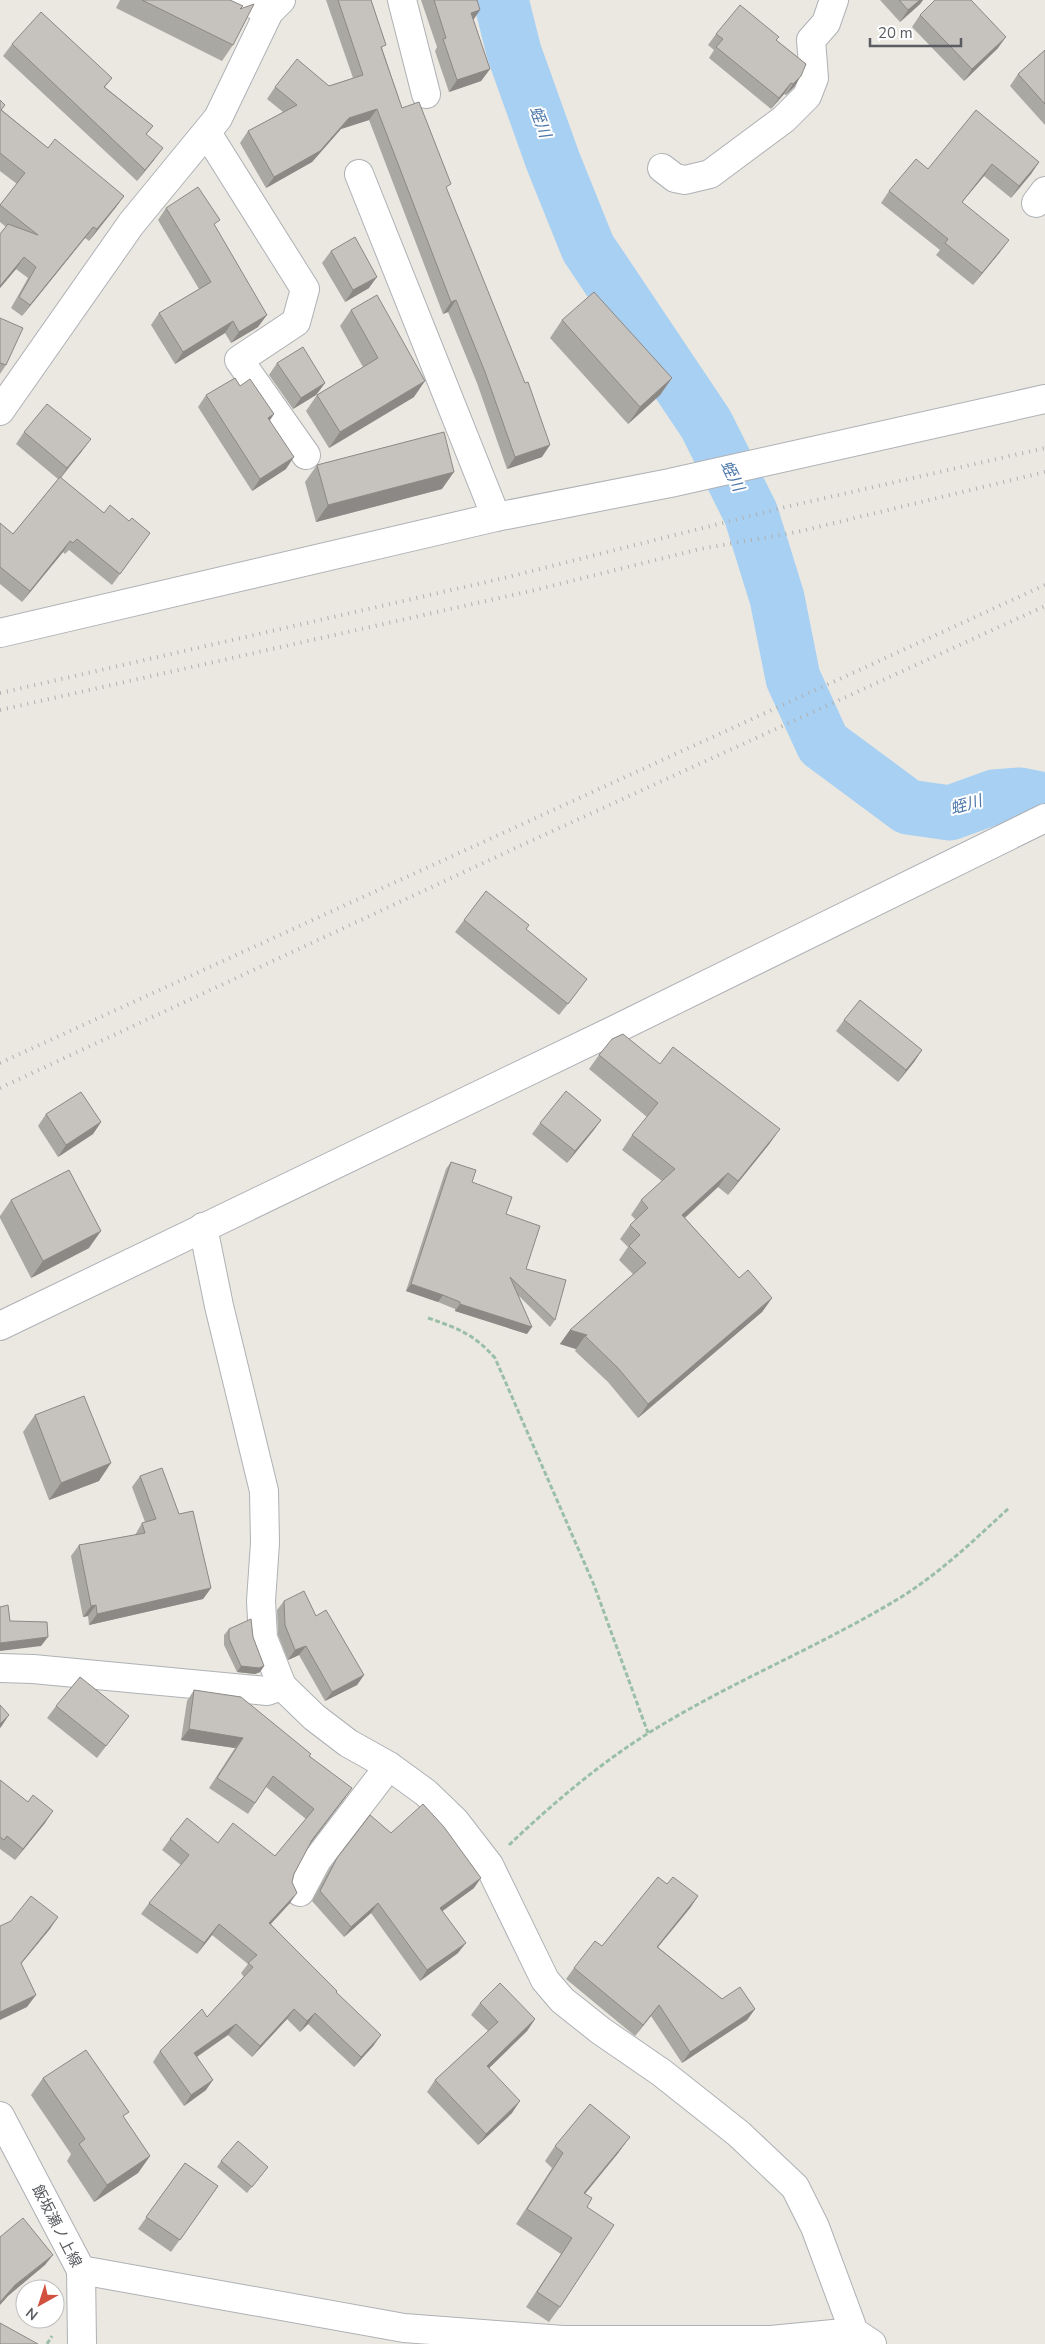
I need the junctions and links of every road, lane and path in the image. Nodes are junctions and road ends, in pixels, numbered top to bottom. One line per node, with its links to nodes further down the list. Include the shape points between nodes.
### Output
1 (245, 0): 4 (street)
2 (402, 0): 5 (street)
3 (834, 0): 7 (street, via 826,22 812,40 814,78 807,96 784,119 710,174 685,180 675,178)
4 (275, 6): 6 (street, via 218,118)
5 (426, 94)
6 (206, 133): 10 (street, via 131,224); 11 (street, via 305,289 296,322 239,360)
7 (662, 168)
8 (360, 174): 12 (street)
9 (1045, 399): 12 (street, via 742,468)
10 (0, 411)
11 (306, 455)
12 (496, 517): 13 (street)
13 (0, 633)
14 (1041, 824): 15 (street)
15 (204, 1227): 17 (street); 20 (street, via 219,1306 264,1491 263,1638)
16 (428, 1318): 21 (path, via 464,1331 481,1342 495,1358 594,1585)
17 (0, 1326)
18 (1009, 1508): 21 (path, via 946,1566 898,1599)
19 (0, 1668): 20 (street, via 267,1691)
20 (282, 1686): 22 (street, via 314,1717 348,1743)
21 (648, 1733): 23 (path, via 584,1780)
22 (389, 1766): 23 (street, via 426,1793 455,1821); 24 (street, via 317,1860)
23 (489, 1865): 27 (street, via 546,1980 562,2000 693,2097 739,2134 795,2187 816,2227)
24 (300, 1892)
25 (0, 2116): 26 (street, 飯坂瀬ノ上線)
26 (81, 2270): 28 (street, via 404,2328 563,2340); 29 (street, 飯坂瀬ノ上線)
27 (863, 2338): 28 (street)
28 (771, 2342)
29 (82, 2344)

